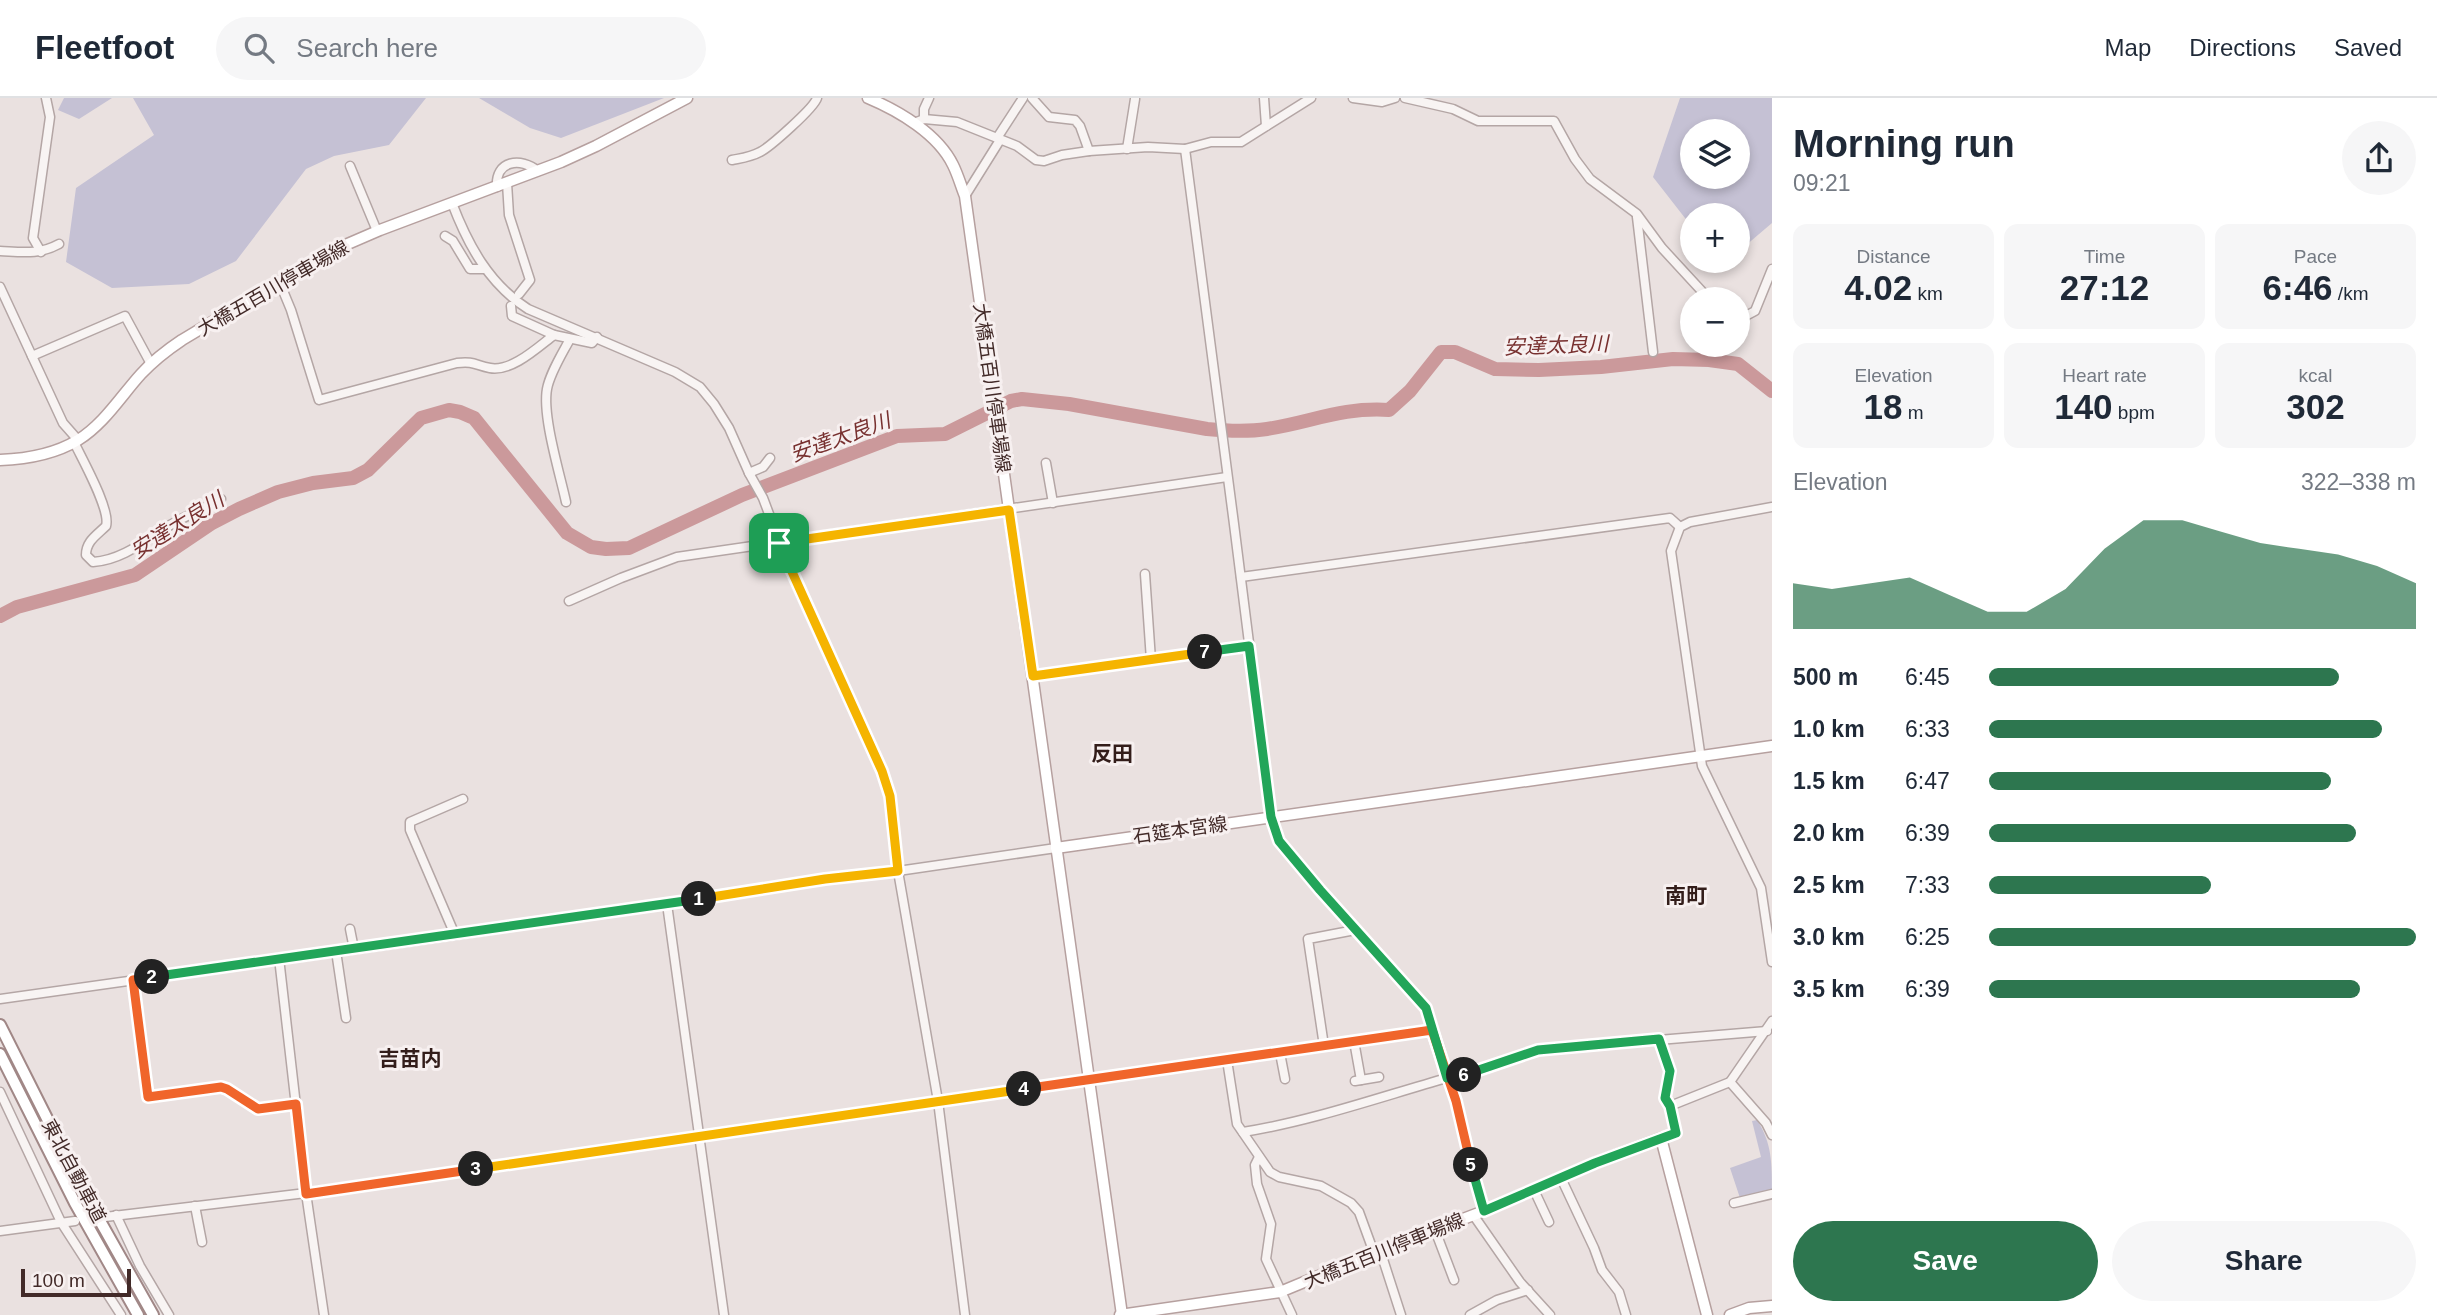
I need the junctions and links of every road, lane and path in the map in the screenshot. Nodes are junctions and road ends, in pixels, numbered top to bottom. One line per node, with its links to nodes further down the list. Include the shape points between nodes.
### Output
1 (46, 98): 33 (street, via 50,117 33,238)
2 (687, 98): 24 (main road, 大橋五百川停車場線)
3 (817, 98): 22 (street, via 810,110 765,149)
4 (868, 98): 14 (main road, 大橋五百川停車場線)
5 (929, 98): 15 (street)
6 (1023, 98): 18 (street)
7 (1032, 98): 21 (street, via 1049,117 1075,120)
8 (1264, 98): 17 (street)
9 (1311, 98): 17 (street)
10 (1353, 98): 11 (street, via 1382,102)
11 (1395, 98)
12 (1405, 98): 28 (street, via 1453,109 1478,121 1554,121 1590,178)
13 (1135, 99): 19 (street)
14 (882, 101): 16 (main road, 大橋五百川停車場線)
15 (924, 119): 16 (street); 18 (street, via 957,122)
16 (914, 123): 26 (main road, 大橋五百川停車場線, via 947,155)
17 (1266, 126): 20 (street, via 1241,142 1211,142)
18 (999, 139): 21 (street, via 1036,160); 26 (street)
19 (1127, 149): 20 (street); 21 (street)
20 (1185, 149): 53 (street)
21 (1090, 151)
22 (732, 160)
23 (350, 166): 29 (street)
24 (538, 171): 25 (main road, 大橋五百川停車場線); 25 (street, via 525,162 514,162 497,176)
25 (502, 185): 27 (main road, 大橋五百川停車場線); 39 (street, via 530,280)
26 (965, 197): 58 (main road, 大橋五百川停車場線)
27 (452, 203): 29 (main road, 大橋五百川停車場線); 34 (street)
28 (1637, 214): 38 (street); 45 (street)
29 (377, 231): 36 (main road, 大橋五百川停車場線)
30 (445, 236): 34 (street, via 470,269)
31 (59, 244): 33 (street)
32 (0, 251): 33 (street)
33 (41, 252)
34 (485, 269): 43 (street, via 505,293 528,309)
35 (1772, 269): 41 (street)
36 (279, 281): 42 (street, via 319,400 457,363 499,368); 47 (main road, 大橋五百川停車場線)
37 (0, 286): 46 (street)
38 (1698, 287)
39 (519, 294)
40 (511, 306): 42 (street, via 512,316)
41 (1750, 314)
42 (554, 335): 44 (street)
43 (597, 337): 44 (street, via 592,343); 52 (street, via 700,387 723,417)
44 (569, 339): 55 (street, via 547,387 553,449)
45 (1653, 352)
46 (32, 356): 47 (street, via 125,316); 48 (street)
47 (151, 364): 48 (main road, 大橋五百川停車場線)
48 (76, 441): 50 (main road, 大橋五百川停車場線, via 37,456); 54 (street, via 107,517 106,526 86,549 93,562 116,557)
49 (770, 458): 52 (street)
50 (0, 460)
51 (1045, 463): 56 (street)
52 (750, 475): 60 (street)
53 (1227, 477): 56 (street); 62 (street)
54 (221, 499)
55 (566, 502)
56 (1053, 503): 58 (street)
57 (1772, 507): 59 (street)
58 (1009, 510): 60 (street); 66 (main road, 大橋五百川停車場線)
59 (1680, 527): 62 (street, via 1671,518); 68 (street, via 1672,560)
60 (779, 543): 63 (street, via 677,556); 72 (street, via 882,771 890,796)
61 (1145, 574): 65 (street)
62 (1241, 577): 64 (street)
63 (569, 601)
64 (1249, 646): 65 (street); 70 (street)
65 (1152, 660): 66 (street)
66 (1033, 676): 71 (main road, 大橋五百川停車場線)
67 (1772, 746): 68 (main road, 石筵本宮線)
68 (1700, 757): 70 (main road, 石筵本宮線); 80 (street, via 1761,888)
69 (463, 799): 76 (street, via 410,822)
70 (1271, 817): 71 (main road, 石筵本宮線); 75 (street, via 1279,841)
71 (1056, 848): 72 (street); 97 (main road)
72 (898, 871): 73 (street); 100 (street)
73 (667, 904): 76 (street); 105 (street)
74 (350, 929): 77 (street)
75 (1355, 930): 86 (street, via 1426,1008); 90 (street, via 1308,939)
76 (455, 935): 77 (street)
77 (354, 949): 78 (street)
78 (336, 951): 79 (street); 83 (street)
79 (279, 958): 81 (street); 101 (street)
80 (1772, 962)
81 (133, 980): 82 (street); 101 (street, via 148,1097 221,1087 258,1109)
82 (0, 999)
83 (346, 1018)
84 (1772, 1021): 87 (street)
85 (0, 1025): 133 (highway, 東北自動車道, via 86,1196)
86 (1432, 1030): 89 (street); 95 (street)
87 (1766, 1031): 88 (street); 98 (street)
88 (1659, 1039): 95 (street, via 1538,1050); 102 (street, via 1670,1071 1665,1098)
89 (1354, 1041): 90 (street); 94 (street, via 1358,1080)
90 (1324, 1046): 91 (street)
91 (1280, 1052): 93 (street); 96 (street)
92 (0, 1054): 132 (highway, 東北自動車道)
93 (1227, 1060): 97 (street); 103 (street, via 1235,1117)
94 (1379, 1077)
95 (1447, 1078): 103 (street, via 1278,1127); 114 (street)
96 (1285, 1079)
97 (1090, 1080): 100 (street); 138 (main road)
98 (1730, 1082): 102 (street); 104 (street)
99 (0, 1092): 119 (street)
100 (938, 1101): 105 (street); 137 (street)
101 (296, 1104): 110 (street)
102 (1670, 1106): 106 (street, via 1676,1133)
103 (1243, 1132): 107 (street)
104 (1772, 1135)
105 (699, 1137): 110 (street); 136 (street)
106 (1661, 1138): 108 (main road, 大橋五百川停車場線); 144 (main road)
107 (1259, 1157): 124 (street, via 1279,1177 1321,1186 1351,1203); 127 (street, via 1257,1184 1271,1224 1266,1259)
108 (1561, 1178): 109 (main road, 大橋五百川停車場線); 143 (street, via 1602,1270 1619,1292)
109 (1534, 1190): 114 (main road, 大橋五百川停車場線); 120 (street)
110 (306, 1194): 113 (street, via 235,1206); 135 (street)
111 (1772, 1194): 112 (street)
112 (1734, 1203)
113 (195, 1206): 115 (street); 123 (street)
114 (1484, 1211): 117 (main road, 大橋五百川停車場線)
115 (116, 1215): 116 (street); 134 (street)
116 (105, 1216)
117 (1474, 1216): 121 (main road, 大橋五百川停車場線); 126 (street)
118 (75, 1221): 119 (street)
119 (61, 1222): 122 (street); 131 (street)
120 (1549, 1222)
121 (1435, 1230): 124 (main road, 大橋五百川停車場線); 125 (street)
122 (0, 1231)
123 (202, 1242)
124 (1377, 1252): 127 (main road, 大橋五百川停車場線); 140 (street)
125 (1454, 1280)
126 (1528, 1290): 141 (street); 142 (street)
127 (1280, 1292): 129 (main road, 大橋五百川停車場線); 139 (street)
128 (1772, 1307): 130 (main road)
129 (1137, 1314): 138 (main road, 大橋五百川停車場線)
130 (1734, 1314)
131 (121, 1315)
132 (138, 1315)
133 (153, 1315)
134 (169, 1315)
135 (324, 1315)
136 (724, 1315)
137 (965, 1315)
138 (1121, 1315)
139 (1292, 1315)
140 (1401, 1315)
141 (1470, 1315)
142 (1550, 1315)
143 (1626, 1315)
144 (1707, 1315)

